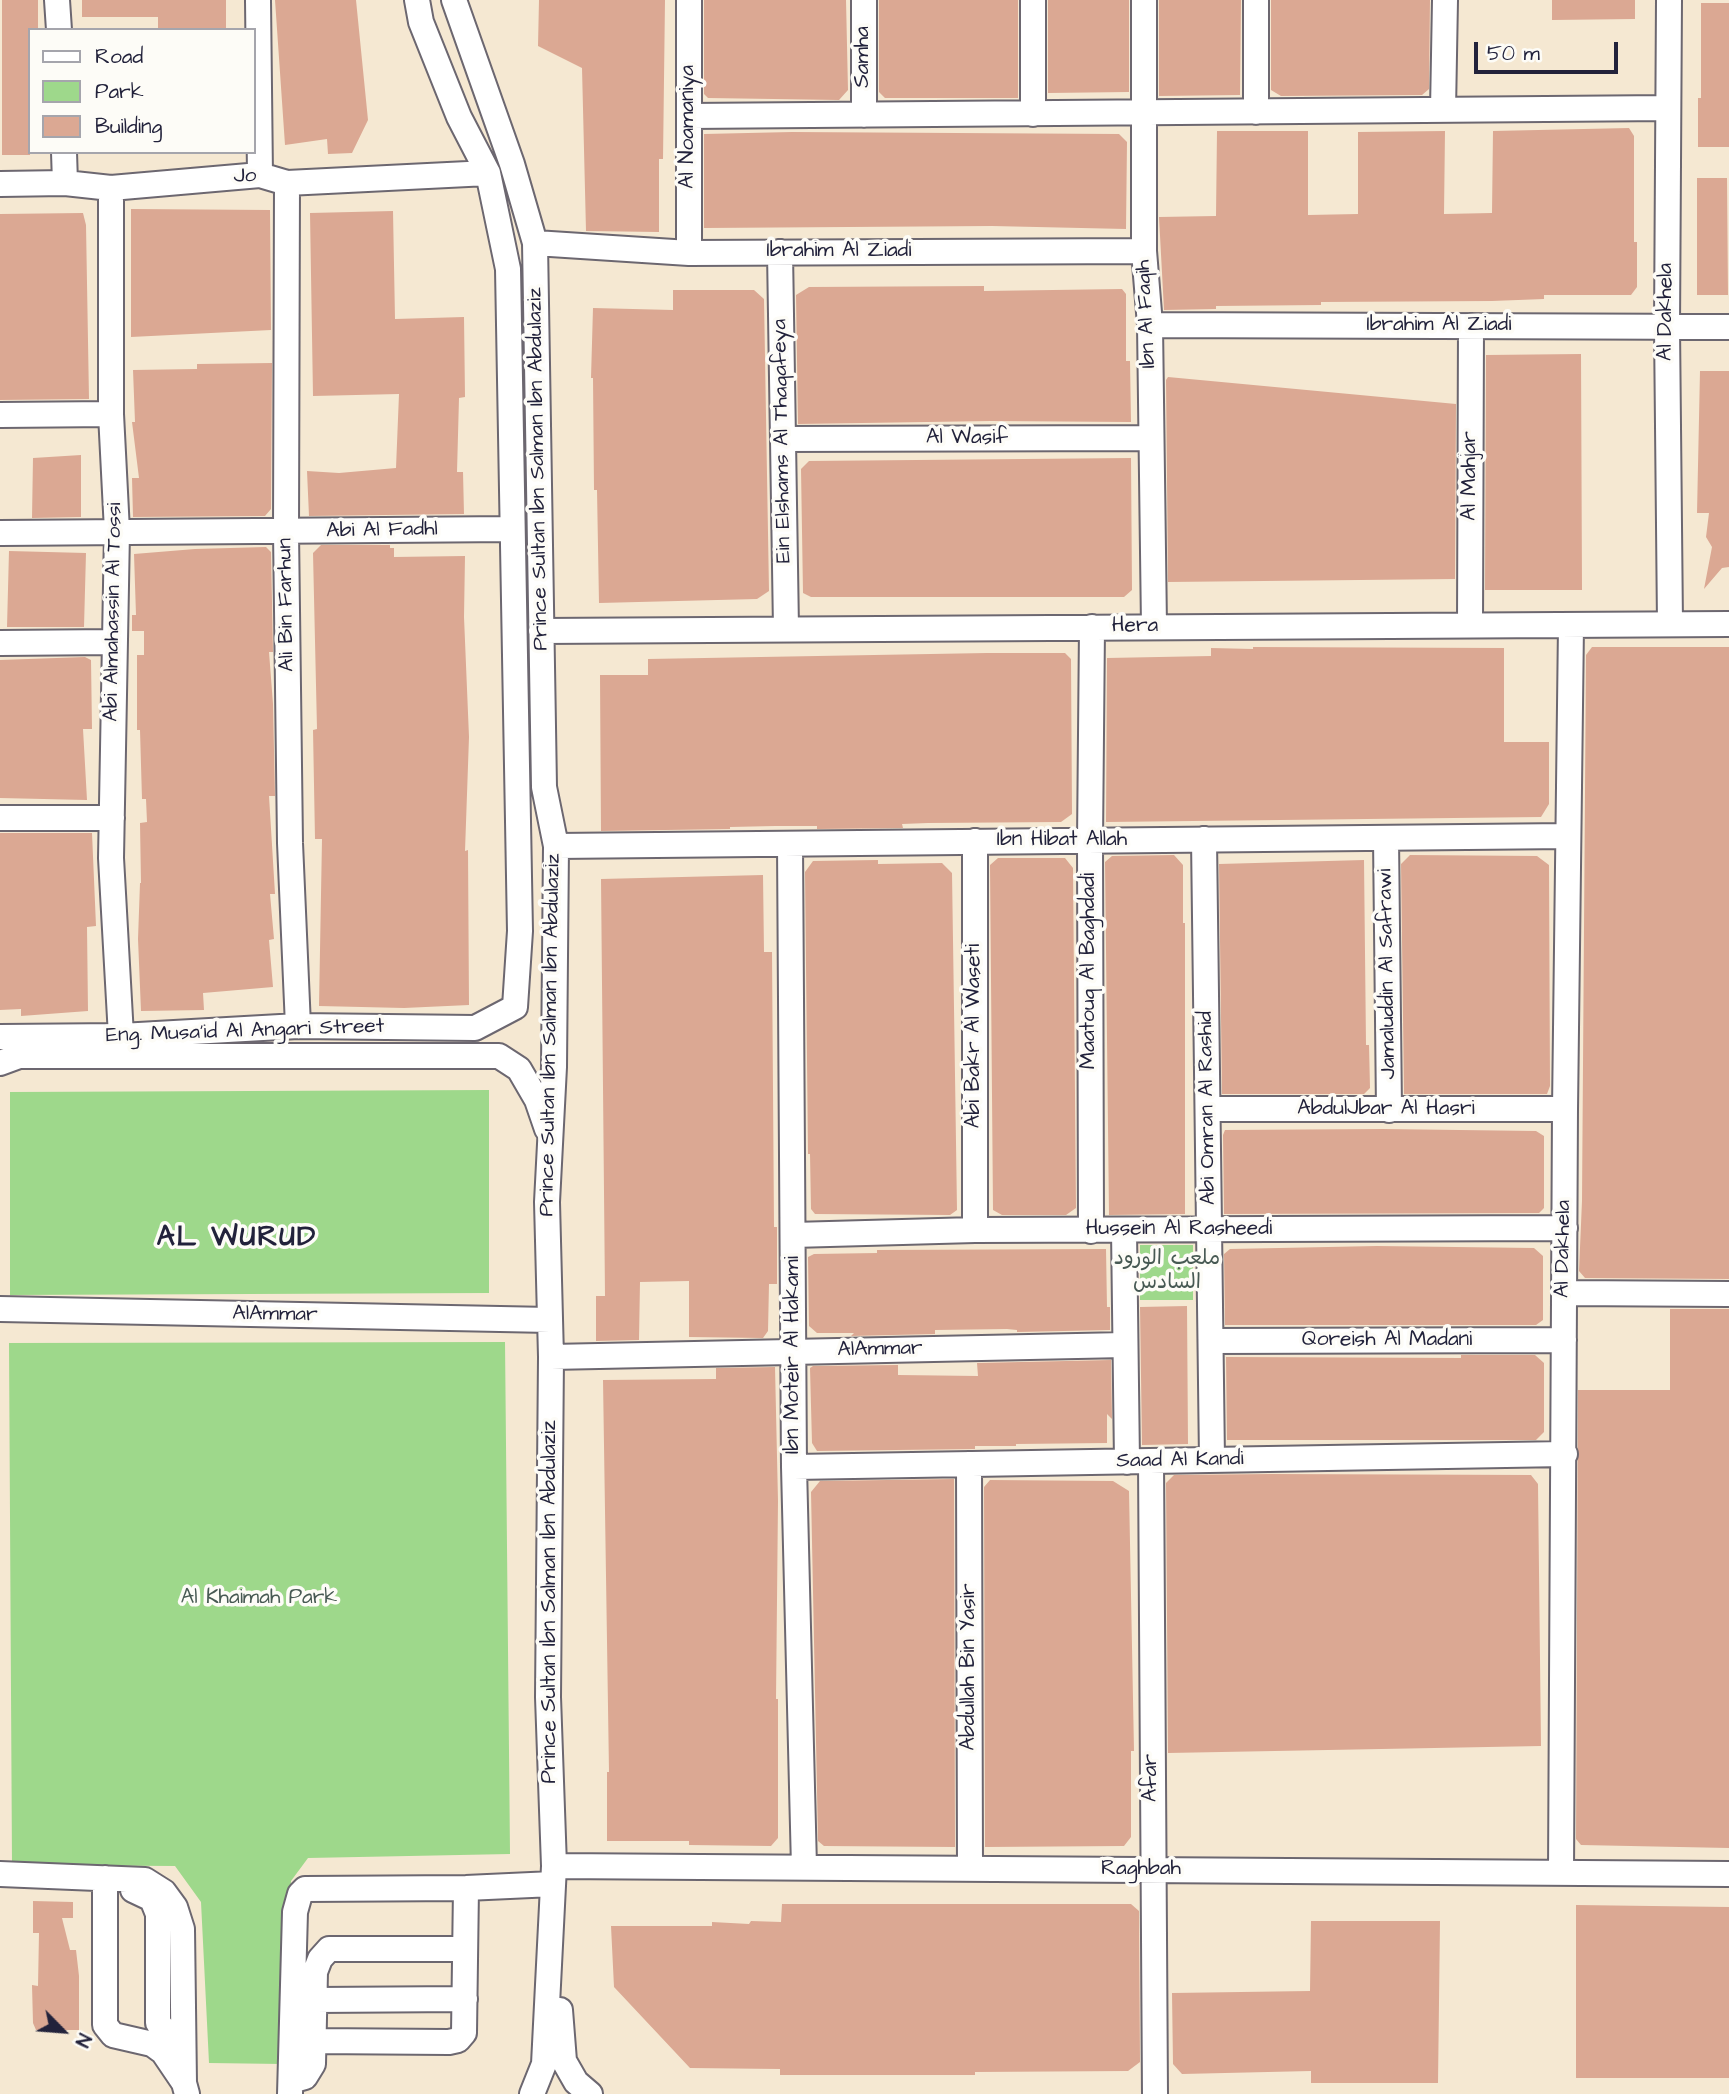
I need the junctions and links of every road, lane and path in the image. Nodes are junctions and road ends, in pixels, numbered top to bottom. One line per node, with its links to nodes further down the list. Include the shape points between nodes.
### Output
1 (57, 0): 12 (street)
2 (258, 0): 22 (street)
3 (416, 0): 21 (street, Prince Sultan Ibn Salman Ibn Abdulaziz, via 459,117)
4 (454, 0): 27 (street, Prince Sultan Ibn Salman Ibn Abdulaziz)
5 (689, 0): 19 (street, Al Noamaniya)
6 (864, 0): 18 (street, Samha)
7 (1033, 0): 17 (street)
8 (1144, 0): 16 (street, Ibn Al Faqih)
9 (1256, 0): 15 (street)
10 (1445, 0): 14 (street)
11 (1669, 0): 13 (street, Al Dakhela)
12 (59, 28)
13 (1668, 108): 14 (street); 33 (street, Al Dakhela)
14 (1443, 110): 15 (street)
15 (1256, 111): 16 (street)
16 (1144, 113): 17 (street); 28 (street, Ibn Al Faqih)
17 (1033, 114): 18 (street)
18 (864, 115): 19 (street)
19 (689, 116): 30 (street, Al Noamaniya)
20 (64, 154): 23 (street)
21 (488, 173): 24 (street, Jo); 39 (street, Prince Sultan Ibn Salman Ibn Abdulaziz, via 508,270)
22 (260, 175): 24 (street, Jo); 26 (street, Jo)
23 (65, 183): 25 (street, Jo); 26 (street, Jo)
24 (287, 183): 41 (street, Ali Bin Farhun)
25 (0, 184)
26 (111, 188): 35 (street, Abi Almahassin Al Tossi)
27 (535, 243): 30 (street, Ibrahim Al Ziadi); 50 (street, Prince Sultan Ibn Salman Ibn Abdulaziz)
28 (1143, 251): 29 (street, Ibrahim Al Ziadi); 31 (street, Ibn Al Faqih)
29 (780, 252): 30 (street, Ibrahim Al Ziadi); 38 (street, Ein Elshams Al Thaqafeya)
30 (690, 253)
31 (1150, 325): 32 (street, Ibrahim Al Ziadi); 37 (street, Ibn Al Faqih)
32 (1471, 326): 33 (street, Ibrahim Al Ziadi); 45 (street, Al Mahjar)
33 (1667, 327): 34 (street, Ibrahim Al Ziadi); 43 (street, Al Dakhela)
34 (1729, 327)
35 (111, 414): 36 (street); 40 (street, Abi Almahassin Al Tossi)
36 (0, 415)
37 (1151, 438): 38 (street, Al Wasif); 48 (street, Ibn Al Faqih)
38 (783, 439): 49 (street, Ein Elshams Al Thaqafeya)
39 (512, 529): 41 (street, Abi Al Fadhl); 54 (street, Prince Sultan Ibn Salman Ibn Abdulaziz)
40 (117, 531): 41 (street, Abi Al Fadhl); 42 (street, Abi Al Fadhl); 51 (street, Abi Almahassin Al Tossi)
41 (286, 531): 66 (street, Ali Bin Farhun, via 290,843)
42 (0, 533)
43 (1670, 624): 44 (street, Hera); 46 (street, Hera)
44 (1729, 624)
45 (1470, 625): 46 (street, Hera); 48 (street, Hera)
46 (1571, 625): 59 (street, Al Dakhela)
47 (1093, 627): 48 (street, Hera); 49 (street, Hera); 63 (street, Maatouq Al Baghdadi)
48 (1154, 627)
49 (786, 629): 50 (street, Hera)
50 (541, 631): 53 (street, Prince Sultan Ibn Salman Ibn Abdulaziz)
51 (114, 642): 52 (street); 58 (street, Abi Almahassin Al Tossi)
52 (0, 643)
53 (543, 739): 54 (street, via 540,748 533,749); 55 (street, Prince Sultan Ibn Salman Ibn Abdulaziz)
54 (517, 742): 56 (street, Prince Sultan Ibn Salman Ibn Abdulaziz)
55 (544, 787): 56 (street, via 525,787); 65 (street, Prince Sultan Ibn Salman Ibn Abdulaziz)
56 (518, 794): 67 (street, Prince Sultan Ibn Salman Ibn Abdulaziz, via 520,931 515,1007)
57 (0, 818): 58 (street)
58 (112, 818): 68 (street, Abi Almahassin Al Tossi)
59 (1568, 836): 60 (street, Ibn Hibat Allah); 71 (street, Al Dakhela)
60 (1386, 838): 61 (street, Ibn Hibat Allah); 73 (street, Jamaluddin Al Safrawi)
61 (1204, 839): 63 (street, Ibn Hibat Allah); 72 (street, Abi Omran Al Rashid)
62 (975, 841): 63 (street, Ibn Hibat Allah); 64 (street, Ibn Hibat Allah); 77 (street, Abi Bakr Al Waseti)
63 (1090, 841): 79 (street, Maatouq Al Baghdadi)
64 (790, 844): 65 (street, Ibn Hibat Allah); 80 (street, Ibn Moteir Al Hakami)
65 (556, 846): 74 (street, Prince Sultan Ibn Salman Ibn Abdulaziz)
66 (298, 1026): 67 (street, Eng. Musa'id Al Angari Street); 68 (street, Eng. Musa'id Al Angari Street)
67 (475, 1028)
68 (121, 1036): 69 (street, Eng. Musa'id Al Angari Street)
69 (0, 1037)
70 (0, 1063): 74 (street, via 19,1056 499,1056 519,1069 537,1100)
71 (1565, 1109): 73 (street, AbdulJbar Al Hasri); 75 (street, Al Dakhela)
72 (1208, 1110): 73 (street, AbdulJbar Al Hasri); 76 (street, Abi Omran Al Rashid)
73 (1389, 1110)
74 (551, 1143): 84 (street, Prince Sultan Ibn Salman Ibn Abdulaziz, via 547,1202)
75 (1565, 1228): 76 (street, Hussein Al Rasheedi); 81 (street, Al Dakhela)
76 (1210, 1229): 78 (street, Hussein Al Rasheedi); 86 (street, Abi Omran Al Rashid)
77 (975, 1230): 79 (street, Hussein Al Rasheedi); 80 (street, Hussein Al Rasheedi)
78 (1124, 1230): 79 (street, Hussein Al Rasheedi); 87 (street)
79 (1091, 1231)
80 (793, 1235): 88 (street, Ibn Moteir Al Hakami)
81 (1564, 1293): 82 (street); 85 (street, Al Dakhela)
82 (1729, 1294)
83 (0, 1309): 84 (street, AlAmmar)
84 (550, 1320): 89 (street, Prince Sultan Ibn Salman Ibn Abdulaziz)
85 (1564, 1340): 86 (street, Qoreish Al Madani); 90 (street, Al Dakhela)
86 (1211, 1341): 91 (street, Abi Omran Al Rashid)
87 (1125, 1345): 88 (street, AlAmmar); 92 (street)
88 (794, 1351): 89 (street, AlAmmar); 94 (street, Ibn Moteir Al Hakami)
89 (551, 1357): 101 (street, Prince Sultan Ibn Salman Ibn Abdulaziz, via 548,1697)
90 (1565, 1454): 91 (street, Saad Al Kandi); 98 (street, Al Dakhela)
91 (1212, 1460): 92 (street, Saad Al Kandi)
92 (1139, 1461): 93 (street, Saad Al Kandi); 97 (street, Afar)
93 (969, 1464): 94 (street, Saad Al Kandi); 96 (street, Abdullah Bin Yasir)
94 (794, 1467): 95 (street, Ibn Moteir Al Hakami)
95 (804, 1867): 96 (street, Raghbah); 101 (street, Raghbah)
96 (970, 1869): 97 (street, Raghbah)
97 (1153, 1870): 98 (street, Raghbah); 113 (street, Afar)
98 (1561, 1873): 100 (street, Raghbah)
99 (0, 1874): 102 (street)
100 (1729, 1874)
101 (553, 1875): 103 (street, Raghbah); 104 (street, Prince Sultan Ibn Salman Ibn Abdulaziz)
102 (105, 1883): 109 (street, via 152,1899 158,1914 158,2023 172,2039); 109 (street, via 105,2025 113,2035 152,2044)
103 (466, 1888): 105 (street); 110 (street, Raghbah, via 305,1889 300,1894 295,1912)
104 (551, 1916): 111 (street, via 544,2064); 112 (street, via 564,2060 576,2082)
105 (465, 1949): 106 (street); 107 (street, via 329,1950 315,1972)
106 (465, 1999): 107 (street); 108 (street, via 464,2033 458,2040)
107 (315, 2000): 108 (street)
108 (313, 2041): 110 (street, via 310,2071)
109 (185, 2080)
110 (290, 2088)
111 (532, 2094)
112 (590, 2094)
113 (1155, 2094)

